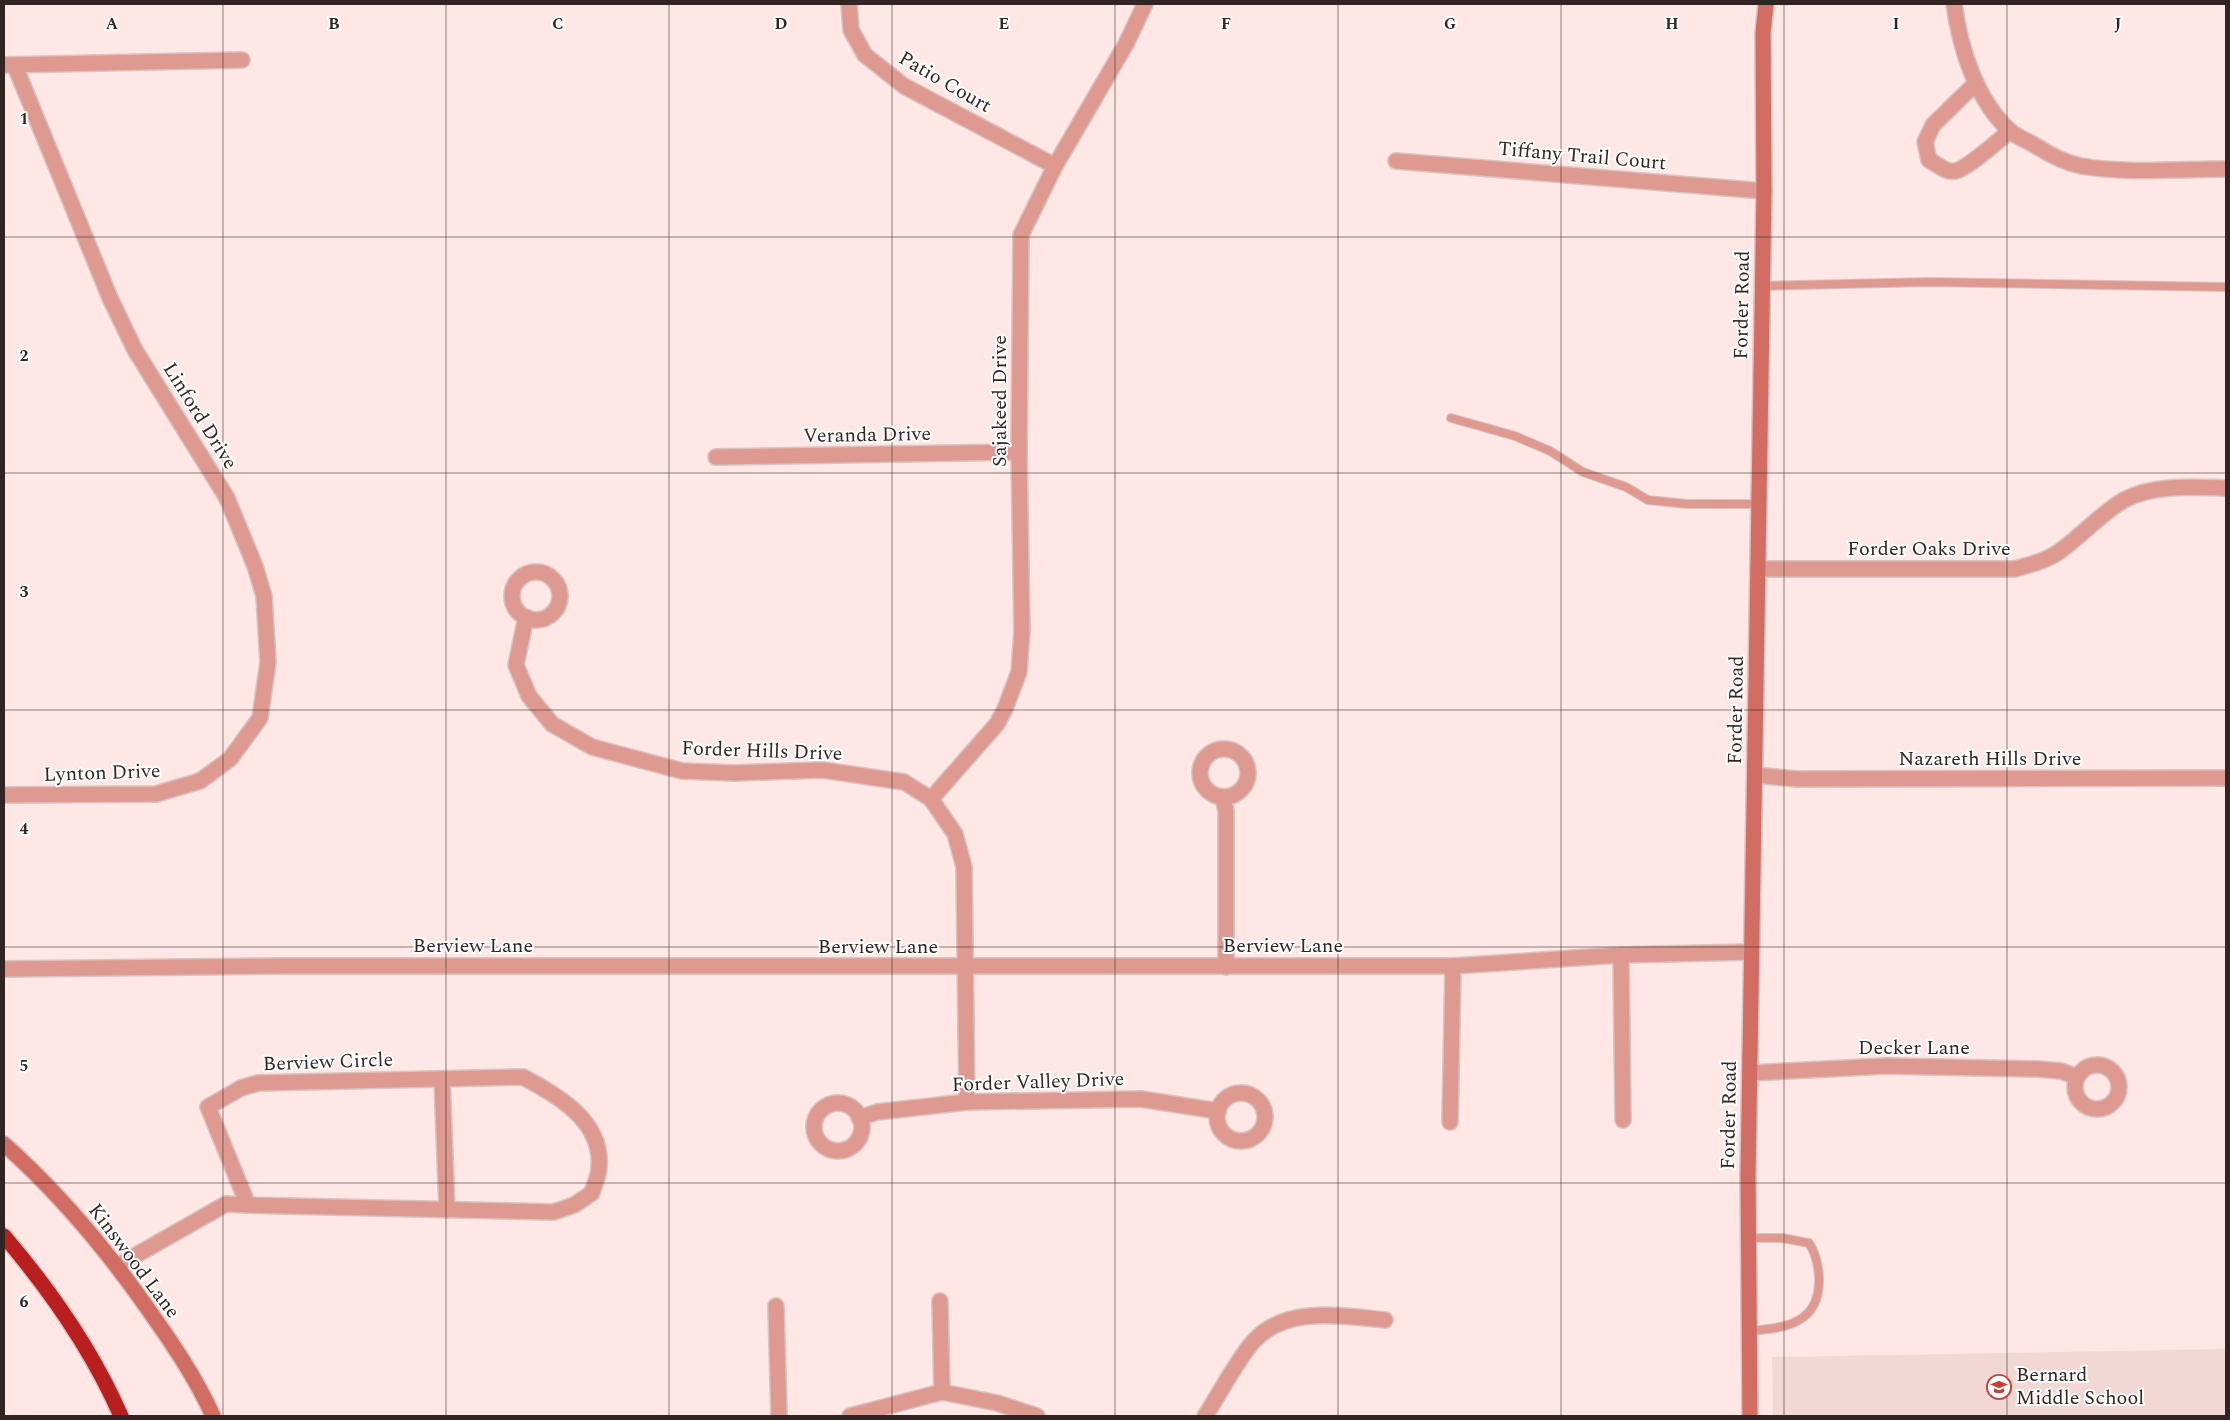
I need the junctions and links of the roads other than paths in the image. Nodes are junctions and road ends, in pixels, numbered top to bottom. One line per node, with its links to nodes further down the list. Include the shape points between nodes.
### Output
1 (849, 4): 10 (street, Patio Court, via 851,30 865,55 904,86)
2 (1145, 4): 10 (street, Sajakeed Drive, via 1126,44)
3 (1766, 4): 12 (main road, Forder Road, via 1763,33)
4 (1954, 4): 7 (street, via 1964,50)
5 (242, 60): 6 (street)
6 (9, 65): 24 (street, Linford Drive, via 110,298 135,350 227,498 264,596 268,662 260,718 230,759)
7 (1976, 83): 8 (street); 8 (street, via 1933,124 1925,142 1930,160 1954,171 1964,167)
8 (2010, 131): 11 (street, via 2043,151 2081,166)
9 (1396, 161): 12 (street, Tiffany Trail Court)
10 (1055, 166): 16 (street, Sajakeed Drive, via 1021,235)
11 (2226, 169)
12 (1764, 191): 13 (main road, Forder Road)
13 (1762, 286): 14 (lane, via 1929,282); 19 (main road, Forder Road)
14 (2226, 287)
15 (1451, 418): 19 (lane, via 1515,436 1550,451 1583,472 1626,487 1648,500 1687,504)
16 (1020, 452): 17 (street, Veranda Drive); 27 (street, Sajakeed Drive, via 1022,632 1019,672 997,724)
17 (716, 457)
18 (2226, 488): 20 (street, Forder Oaks Drive, via 2167,489 2125,500 2064,549 2043,561 2016,570)
19 (1758, 504): 20 (main road, Forder Road)
20 (1758, 568): 22 (main road, Forder Road)
21 (526, 617): 27 (street, Forder Hills Drive, via 516,665 529,696 552,724 592,747 682,770 734,773 823,770 904,782)
22 (1755, 775): 23 (street, Nazareth Hills Drive, via 1797,779); 28 (main road, Forder Road)
23 (2226, 778)
24 (200, 781): 25 (street, Lynton Drive, via 156,794)
25 (4, 795)
26 (1224, 797): 30 (street)
27 (931, 799): 32 (street, Forder Hills Drive, via 955,834 964,867)
28 (1751, 952): 29 (street, Berview Lane); 34 (main road, Forder Road)
29 (1621, 955): 31 (street, Berview Lane); 40 (street)
30 (1226, 966): 31 (street, Berview Lane); 32 (street, Berview Lane)
31 (1453, 966): 41 (street)
32 (965, 967): 33 (street, Berview Lane); 37 (street, Forder Hills Drive)
33 (4, 969)
34 (1750, 1073): 35 (street, Decker Lane, via 1886,1066 2039,1069); 46 (main road, Forder Road)
35 (2077, 1077)
36 (442, 1079): 43 (street, Berview Circle, via 258,1083 241,1088 208,1107); 44 (street); 44 (street, Berview Circle, via 523,1077 556,1094 586,1121 598,1150 599,1167 592,1193 574,1205 554,1212)
37 (967, 1102): 38 (street, Forder Valley Drive, via 1141,1099); 39 (street, Forder Valley Drive, via 877,1112)
38 (1218, 1111)
39 (859, 1118)
40 (1623, 1120)
41 (1450, 1122)
42 (4, 1144): 47 (main road, Kinswood Lane, via 79,1219)
43 (248, 1205): 44 (street, Berview Circle); 47 (street, Berview Circle, via 226,1204)
44 (447, 1210)
45 (4, 1236): 53 (highway, via 36,1273 70,1323)
46 (1748, 1238): 51 (main road, Forder Road); 51 (lane, via 1782,1238 1809,1243 1819,1273 1815,1305 1798,1321 1783,1328)
47 (117, 1266): 54 (main road, Kinswood Lane, via 201,1390)
48 (940, 1301): 52 (street)
49 (776, 1306): 55 (street)
50 (1385, 1320): 58 (street, via 1331,1315 1300,1317 1274,1326 1253,1341)
51 (1750, 1331): 59 (main road, Forder Road)
52 (942, 1392): 56 (street); 57 (street, via 997,1403)
53 (121, 1416)
54 (213, 1416)
55 (779, 1416)
56 (850, 1416)
57 (1037, 1416)
58 (1205, 1416)
59 (1750, 1416)

